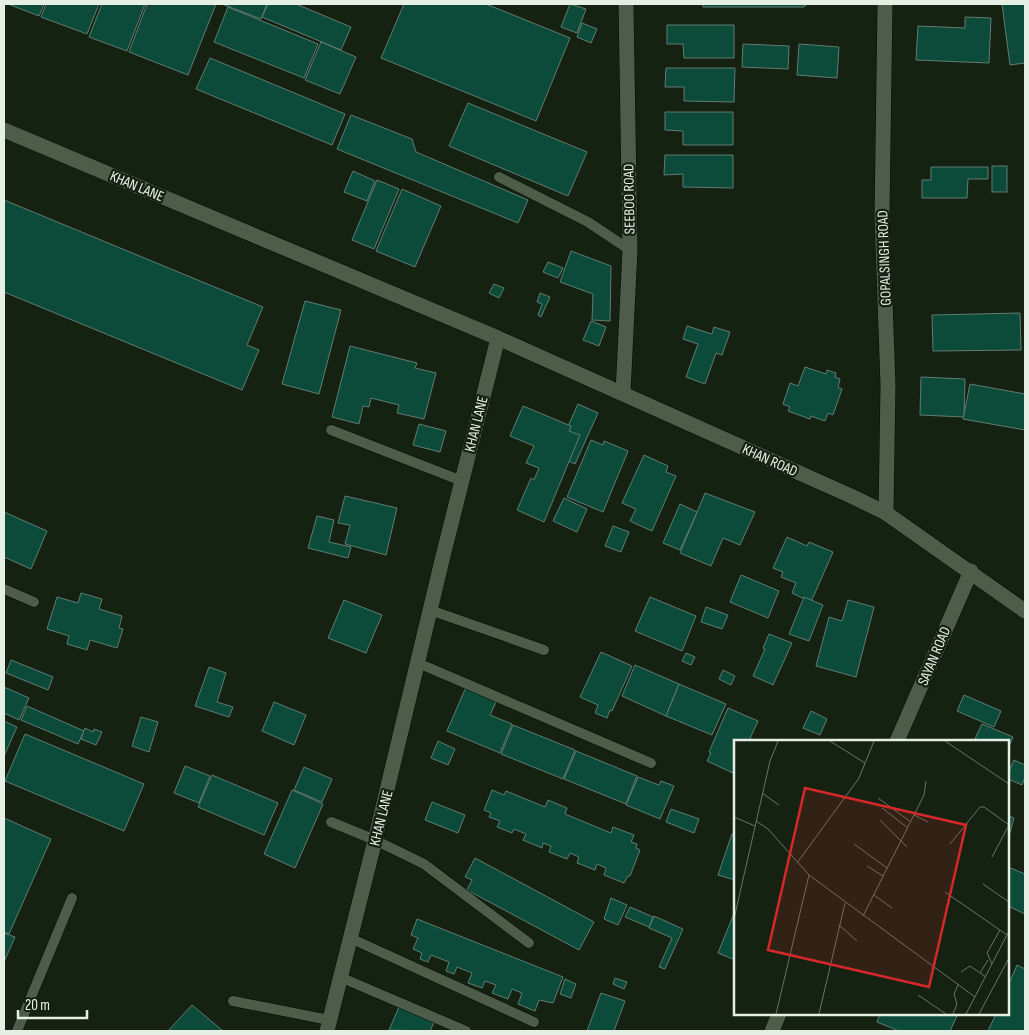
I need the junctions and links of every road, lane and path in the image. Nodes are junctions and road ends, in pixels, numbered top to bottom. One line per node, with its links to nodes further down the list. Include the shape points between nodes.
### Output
1 (626, 4): 5 (street, SEEBOO ROAD)
2 (885, 4): 10 (street, GOPALSINGH ROAD, via 882,216 888,385)
3 (4, 130): 6 (street, KHAN LANE)
4 (499, 177): 5 (lane, via 588,222)
5 (630, 250): 7 (street, SEEBOO ROAD)
6 (498, 338): 7 (street, KHAN ROAD); 9 (street, KHAN LANE)
7 (623, 393): 10 (street, KHAN ROAD)
8 (331, 430): 9 (lane)
9 (462, 480): 14 (street, KHAN LANE)
10 (886, 513): 11 (street, KHAN ROAD)
11 (971, 571): 15 (street, KHAN ROAD); 18 (street, SAYAN ROAD)
12 (4, 589): 13 (lane)
13 (34, 602)
14 (430, 610): 16 (lane); 17 (street, KHAN LANE)
15 (1025, 610)
16 (544, 650)
17 (418, 663): 19 (lane); 21 (street, KHAN LANE)
18 (897, 740)
19 (652, 763)
20 (331, 822): 21 (lane)
21 (376, 840): 23 (street, KHAN LANE); 24 (lane, via 424,864)
22 (72, 898): 30 (lane)
23 (350, 938): 25 (street, KHAN LANE); 28 (lane)
24 (529, 943)
25 (340, 977): 29 (street, KHAN LANE); 31 (lane)
26 (233, 1001): 29 (lane)
27 (779, 1015): 32 (street)
28 (534, 1022)
29 (328, 1026)
30 (17, 1031)
31 (466, 1031)
32 (772, 1031)

